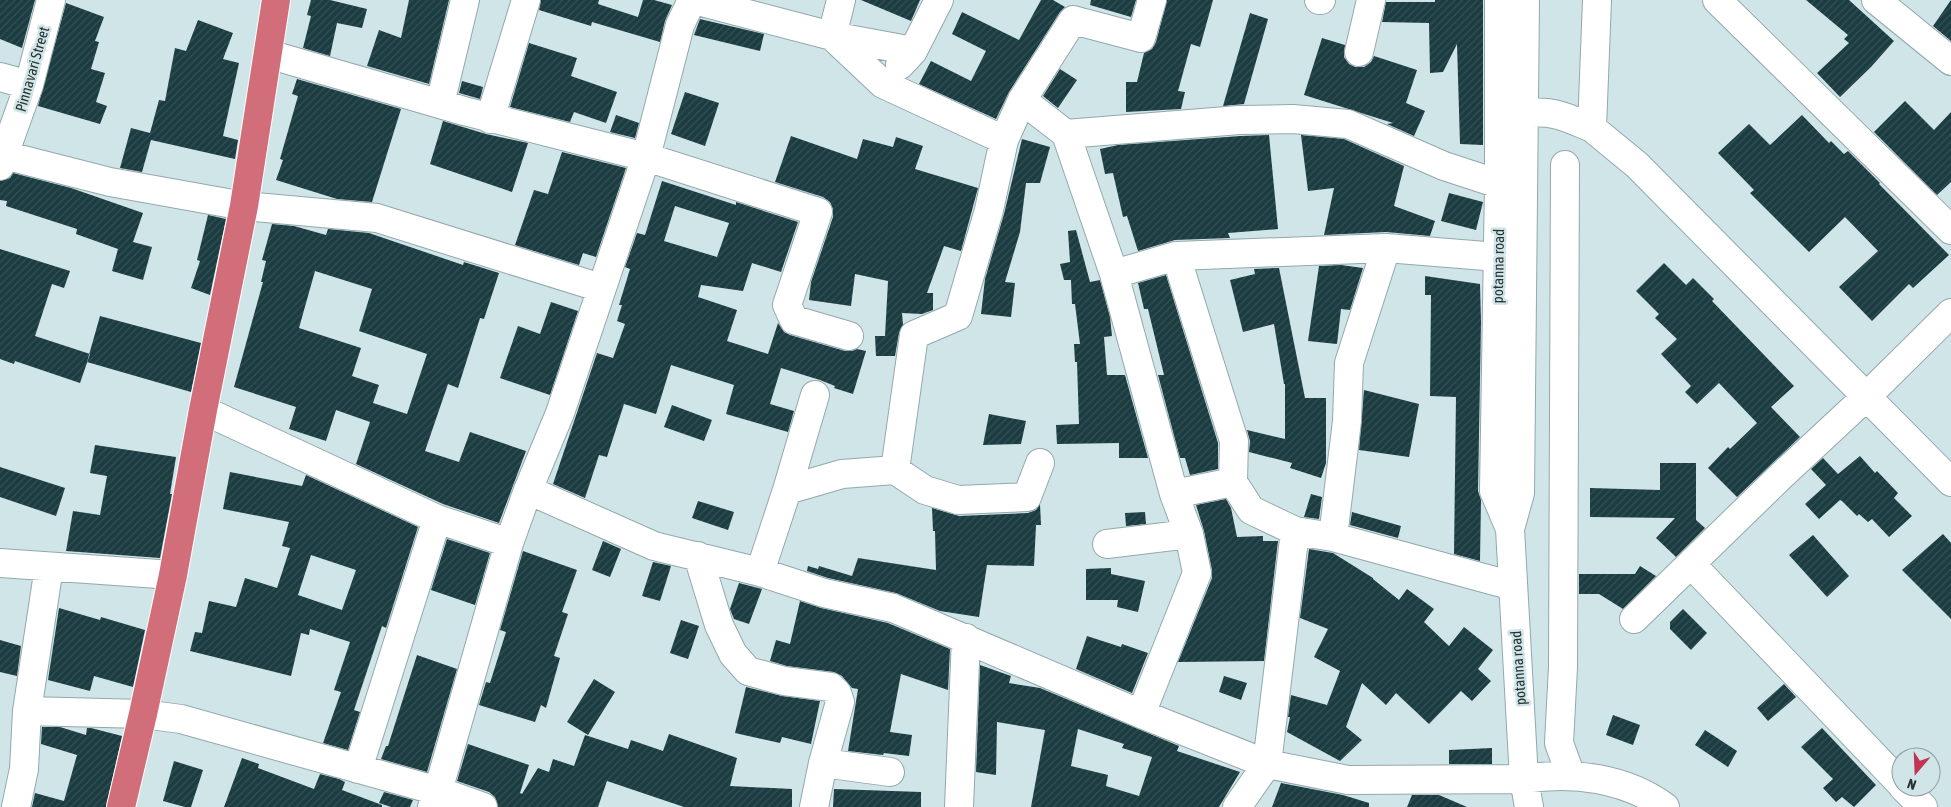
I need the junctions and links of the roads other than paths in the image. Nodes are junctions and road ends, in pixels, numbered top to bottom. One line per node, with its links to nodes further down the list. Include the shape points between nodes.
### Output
1 (51, 0): 22 (street, Pinnavari Street)
2 (276, 0): 16 (highway)
3 (465, 0): 24 (street)
4 (526, 0): 26 (street)
5 (693, 0): 15 (street); 30 (street, via 680,25)
6 (841, 0): 15 (street)
7 (939, 0): 17 (street)
8 (1152, 0): 23 (street, via 1142,38 1073,20)
9 (1371, 0): 18 (street)
10 (1499, 0): 33 (street, potanna road)
11 (1525, 0): 25 (street, potanna road)
12 (1597, 0): 27 (street)
13 (1717, 0): 35 (street)
14 (1876, 0): 19 (street)
15 (832, 36): 17 (street); 21 (street)
16 (270, 46): 24 (street); 34 (highway)
17 (913, 51): 21 (street)
18 (1359, 52)
19 (1951, 61)
20 (0, 76): 22 (street)
21 (883, 84): 29 (street)
22 (29, 85): 31 (street, Pinnavari Street)
23 (1022, 100): 28 (street); 29 (street)
24 (440, 104): 26 (street)
25 (1539, 113): 27 (street); 54 (street, potanna road, via 1520,493)
26 (490, 119): 30 (street)
27 (1592, 128): 44 (street, via 1637,166)
28 (1066, 134): 33 (street, via 1239,120 1293,119 1348,124 1444,166); 39 (street)
29 (1004, 140): 47 (street, via 989,210 958,316 914,335)
30 (646, 158): 40 (street); 42 (street, via 818,212 787,305 794,320)
31 (2, 161): 34 (street)
32 (1565, 165): 77 (street, via 1563,668 1560,743)
33 (1499, 184): 38 (street, potanna road)
34 (244, 206): 40 (street, via 377,218); 45 (highway)
35 (1951, 230)
36 (1386, 248): 37 (street); 38 (street); 57 (street, via 1349,363 1347,421)
37 (1176, 256): 39 (street); 48 (street, via 1234,441)
38 (1498, 257): 54 (street, potanna road, via 1494,491)
39 (1114, 274): 52 (street)
40 (601, 288): 50 (street, via 560,413)
41 (1951, 313): 44 (street)
42 (849, 336)
43 (814, 395): 51 (street)
44 (1868, 396): 49 (street); 62 (street)
45 (203, 410): 53 (street); 65 (highway)
46 (1040, 463): 47 (street, via 1028,497 958,500 926,490)
47 (895, 470): 51 (street, via 842,474)
48 (1233, 482): 52 (street); 55 (street, via 1251,510)
49 (1951, 482)
50 (528, 490): 58 (street); 60 (street, via 654,546)
51 (787, 490): 64 (street)
52 (1174, 494): 56 (street)
53 (437, 519): 58 (street); 74 (street)
54 (1510, 529): 66 (street, potanna road)
55 (1295, 531): 57 (street); 73 (street)
56 (1189, 534): 59 (street); 71 (street, via 1197,573)
57 (1333, 537): 66 (street)
58 (509, 543): 79 (street)
59 (1107, 544)
60 (698, 556): 64 (street); 72 (street, via 719,625 733,654 748,671 784,681 831,687 837,692 840,702)
61 (0, 563): 63 (street)
62 (1691, 564): 67 (street); 76 (street)
63 (49, 567): 65 (street); 69 (street)
64 (760, 572): 68 (street, via 824,593 893,608)
65 (173, 575): 70 (highway)
66 (1512, 586): 77 (street, potanna road)
67 (1634, 619)
68 (966, 638): 71 (street); 84 (street)
69 (28, 711): 70 (street); 80 (street, via 24,769)
70 (144, 714): 74 (street, via 181,719); 81 (highway)
71 (1141, 714): 73 (street)
72 (823, 763): 75 (street); 83 (street)
73 (1267, 764): 77 (street, via 1348,780); 85 (street)
74 (358, 769): 79 (street)
75 (890, 772)
76 (1891, 774)
77 (1552, 776): 86 (street, potanna road); 87 (street, via 1619,783)
78 (1912, 797): 88 (street)
79 (435, 799): 82 (street)
80 (16, 807)
81 (121, 807)
82 (483, 807)
83 (814, 807)
84 (959, 807)
85 (1237, 807)
86 (1529, 807)
87 (1665, 807)
88 (1922, 807)

